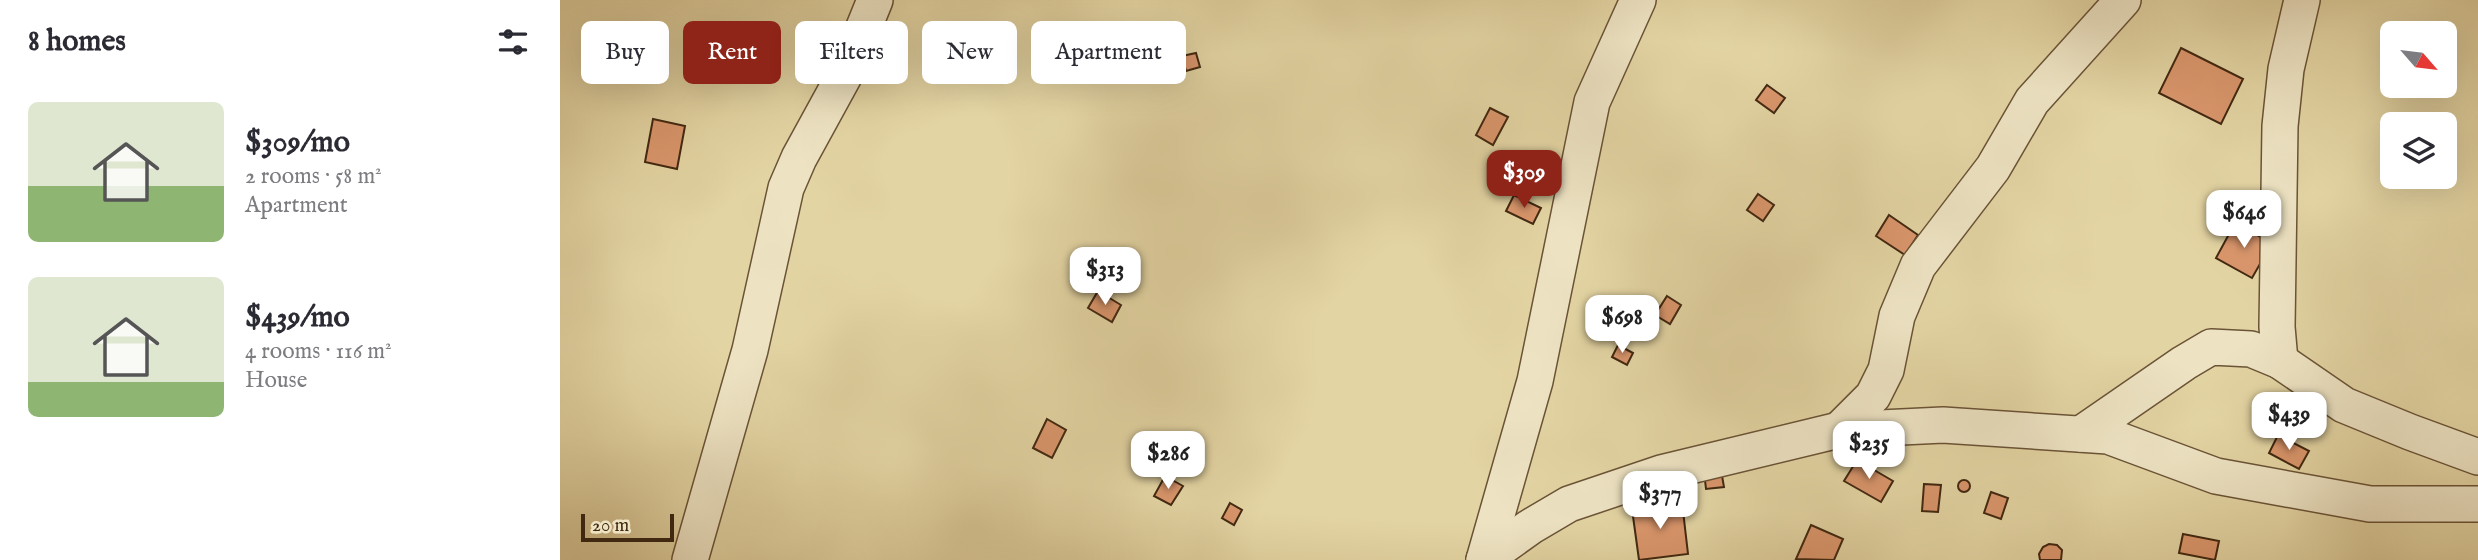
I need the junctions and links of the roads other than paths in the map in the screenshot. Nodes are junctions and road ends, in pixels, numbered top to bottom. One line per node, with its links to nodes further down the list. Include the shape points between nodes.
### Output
1 (875, 0): 10 (street, via 845,74 786,188 750,350)
2 (1638, 0): 11 (street, via 1592,102 1535,380)
3 (2123, 0): 6 (street, via 2032,101 1993,168 1918,267 1896,316 1886,370 1873,396)
4 (2302, 0): 5 (street, via 2286,69 2280,126)
5 (2280, 361): 7 (street, via 2251,349 2211,347); 8 (street, via 2344,405)
6 (1839, 430): 7 (street, via 1942,425); 11 (street, via 1661,473 1569,504)
7 (2081, 434): 9 (street, via 2108,436 2216,476 2370,504)
8 (2478, 457)
9 (2478, 504)
10 (690, 560)
11 (1484, 560)

